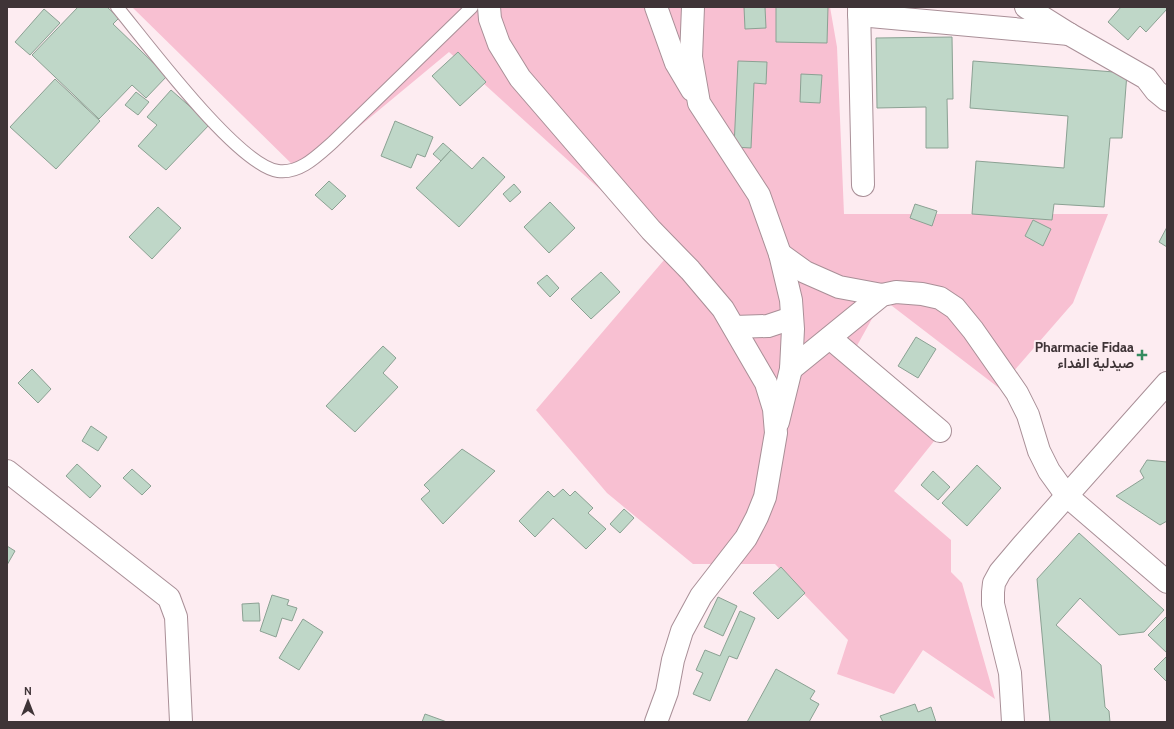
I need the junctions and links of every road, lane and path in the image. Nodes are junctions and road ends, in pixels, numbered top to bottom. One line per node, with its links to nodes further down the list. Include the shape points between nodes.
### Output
1 (117, 7): 2 (lane, via 204,113 257,162 278,171 300,167 333,142)
2 (472, 7)
3 (489, 7): 16 (street, via 490,19 499,44 520,78 651,230 690,270 723,309)
4 (656, 7): 11 (street, via 676,63)
5 (693, 7): 11 (street, via 691,57)
6 (1026, 7): 8 (street)
7 (859, 11): 8 (street); 12 (street)
8 (1069, 34): 9 (street)
9 (1156, 78): 10 (street, via 1156,91)
10 (1167, 100)
11 (699, 103): 13 (street, via 759,195)
12 (863, 185)
13 (780, 254): 14 (street, via 805,272 838,287); 15 (street, via 791,300)
14 (882, 295): 17 (street); 23 (street, via 896,292 922,294 940,298 955,308 1017,393 1049,472)
15 (792, 318): 16 (street, via 768,326); 18 (street)
16 (734, 327): 21 (street, via 766,383 774,409)
17 (830, 338): 18 (street); 20 (street)
18 (790, 369): 21 (street)
19 (1167, 383): 23 (street)
20 (940, 432)
21 (776, 433): 26 (street, via 765,497 757,517 746,538 701,596 682,631 667,692)
22 (7, 471): 25 (street, via 169,598 176,617)
23 (1067, 496): 24 (street); 27 (street, via 994,582 993,604 1010,673)
24 (1167, 582)
25 (181, 722)
26 (656, 722)
27 (1013, 722)

